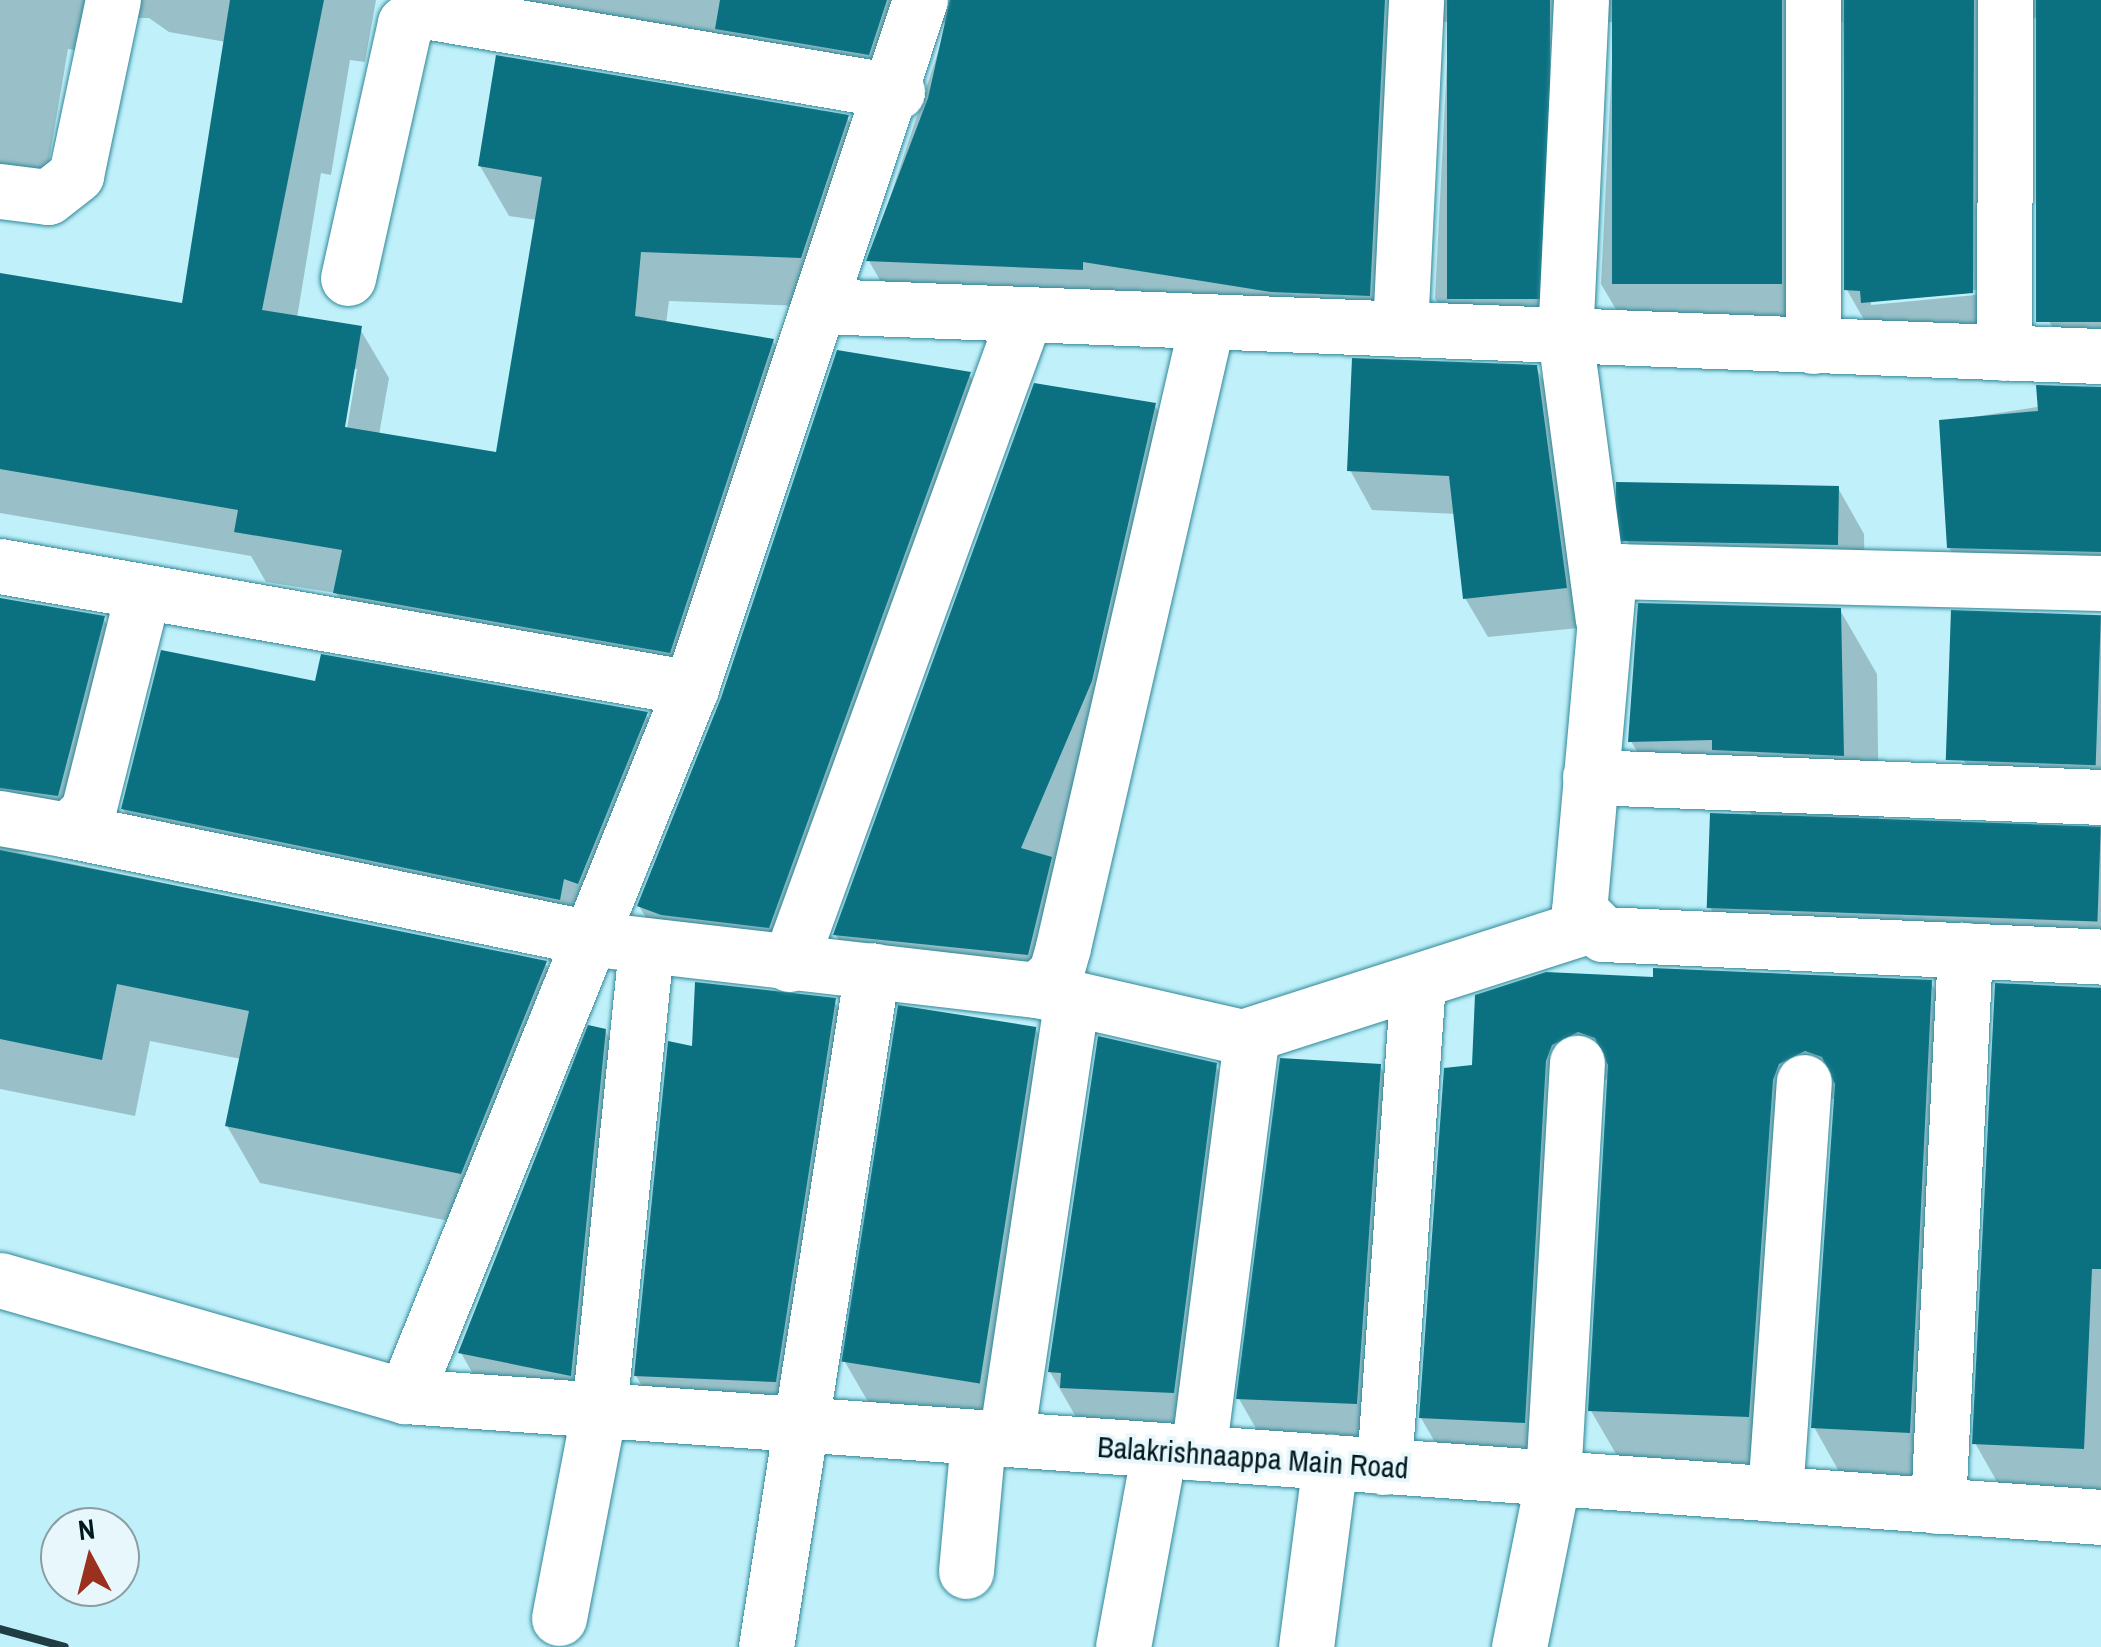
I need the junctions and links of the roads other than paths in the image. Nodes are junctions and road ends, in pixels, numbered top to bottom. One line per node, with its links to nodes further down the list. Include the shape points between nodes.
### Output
1 (113, 0): 8 (street, via 76,175 48,198)
2 (920, 0): 7 (street)
3 (1416, 0): 13 (street)
4 (1581, 0): 14 (street)
5 (1813, 0): 15 (street)
6 (2005, 0): 16 (street)
7 (897, 92): 9 (street, via 425,10 405,23); 10 (street)
8 (0, 191)
9 (348, 278)
10 (820, 306): 11 (street); 22 (street)
11 (1024, 315): 12 (street); 31 (street)
12 (1207, 322): 13 (street); 34 (street)
13 (1400, 329): 14 (street)
14 (1565, 336): 15 (street); 21 (street)
15 (1813, 346): 16 (street)
16 (2004, 353): 17 (street)
17 (2101, 356)
18 (0, 566): 20 (street)
19 (2101, 583): 21 (street, via 1622,572 1608,586)
20 (143, 592): 22 (street); 26 (street, via 88,811)
21 (1604, 626): 23 (street)
22 (691, 688): 28 (street)
23 (1590, 777): 24 (street); 27 (street, via 1579,910)
24 (2101, 797)
25 (0, 818): 26 (street)
26 (68, 830): 28 (street)
27 (1587, 926): 29 (street, via 1603,934); 33 (street)
28 (620, 942): 31 (street); 39 (street); 40 (street)
29 (1964, 950): 30 (street); 48 (street)
30 (2101, 957)
31 (788, 964): 32 (street)
32 (872, 970): 34 (street); 41 (street)
33 (1418, 985): 35 (street); 45 (street)
34 (1055, 994): 35 (street); 42 (street)
35 (1242, 1037): 43 (street, via 1254,1069)
36 (1578, 1062): 46 (street)
37 (1804, 1082): 47 (street)
38 (0, 1280): 39 (street, Balakrishnaappa Main Road)
39 (406, 1396): 40 (street, Balakrishnaappa Main Road)
40 (599, 1410): 41 (street, Balakrishnaappa Main Road); 51 (street)
41 (806, 1424): 42 (street, Balakrishnaappa Main Road); 52 (street)
42 (992, 1439): 43 (street, Balakrishnaappa Main Road); 50 (street)
43 (1179, 1451): 44 (street, Balakrishnaappa Main Road); 53 (street)
44 (1330, 1462): 45 (street, Balakrishnaappa Main Road); 54 (street)
45 (1384, 1467): 46 (street, Balakrishnaappa Main Road)
46 (1553, 1478): 47 (street, Balakrishnaappa Main Road); 55 (street)
47 (1774, 1494): 48 (street, Balakrishnaappa Main Road)
48 (1938, 1506): 49 (street, Balakrishnaappa Main Road)
49 (2101, 1517)
50 (966, 1571)
51 (559, 1618)
52 (766, 1647)
53 (1122, 1647)
54 (1306, 1647)
55 (1520, 1647)

